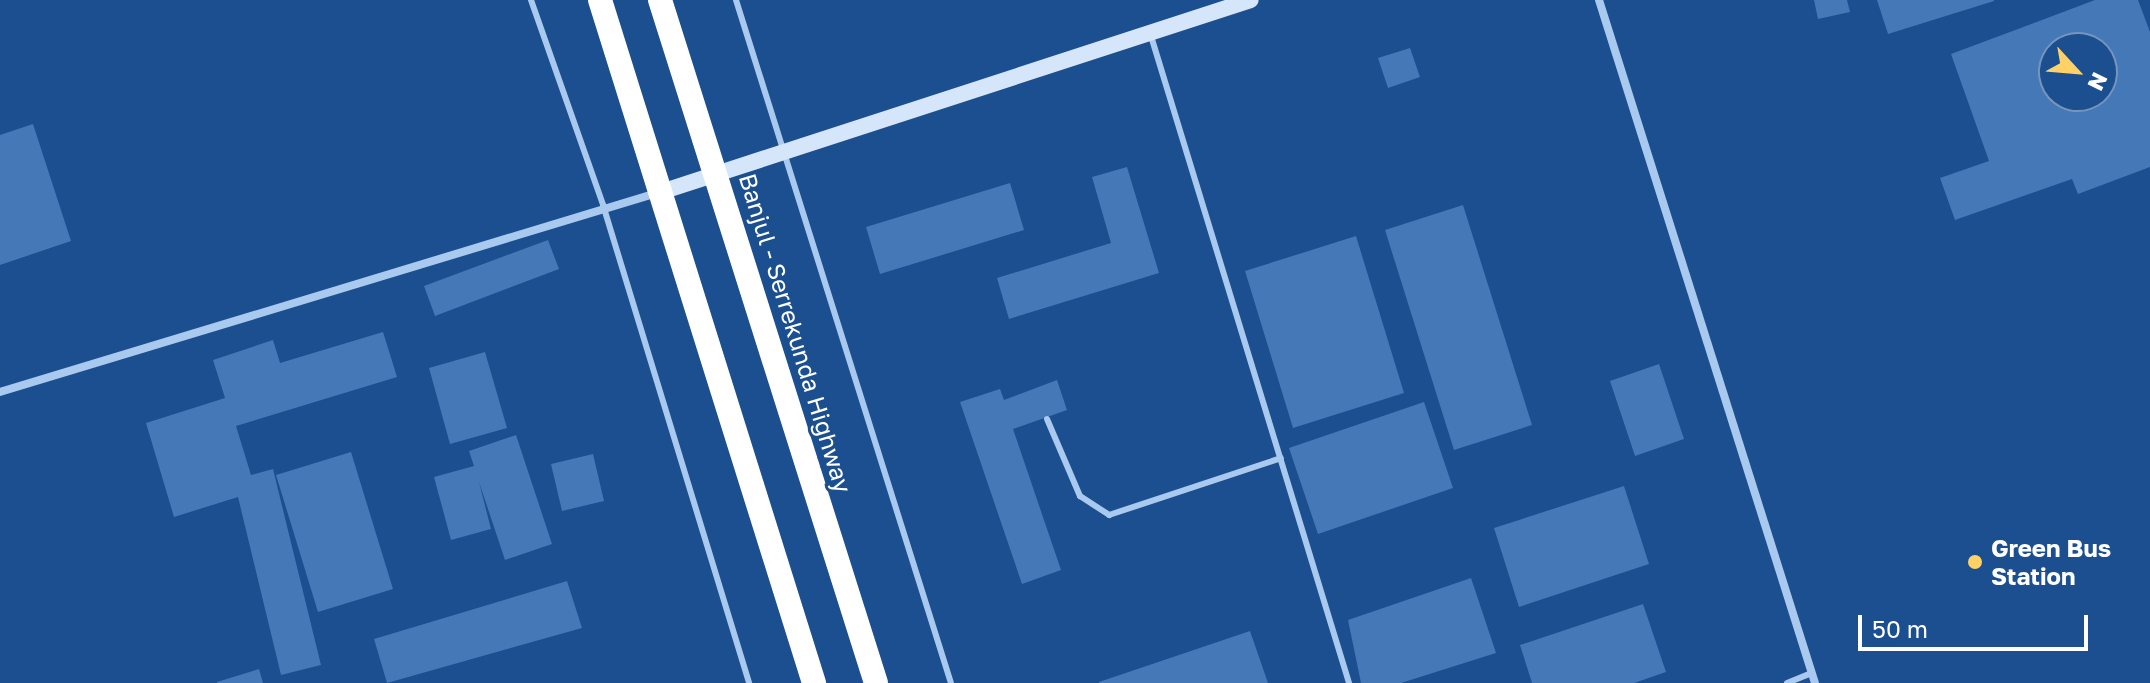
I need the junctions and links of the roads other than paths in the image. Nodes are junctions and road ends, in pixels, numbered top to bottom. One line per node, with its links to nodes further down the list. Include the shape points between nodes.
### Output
1 (531, 0): 11 (lane)
2 (600, 0): 10 (highway)
3 (660, 0): 9 (highway, Banjul - Serrekunda Highway)
4 (736, 0): 8 (lane)
5 (1251, 0): 7 (street)
6 (1599, 0): 15 (street)
7 (1149, 30): 8 (street); 14 (lane)
8 (786, 157): 9 (street); 19 (lane)
9 (717, 174): 10 (street); 18 (highway, Banjul - Serrekunda Highway)
10 (661, 192): 11 (street); 17 (highway)
11 (603, 205): 12 (street); 16 (lane)
12 (0, 392)
13 (1047, 419): 14 (lane, via 1080,496 1109,515)
14 (1281, 458): 20 (lane)
15 (1812, 673): 21 (lane); 22 (street)
16 (749, 683)
17 (814, 683)
18 (876, 683)
19 (951, 683)
20 (1349, 683)
21 (1787, 683)
22 (1815, 683)

